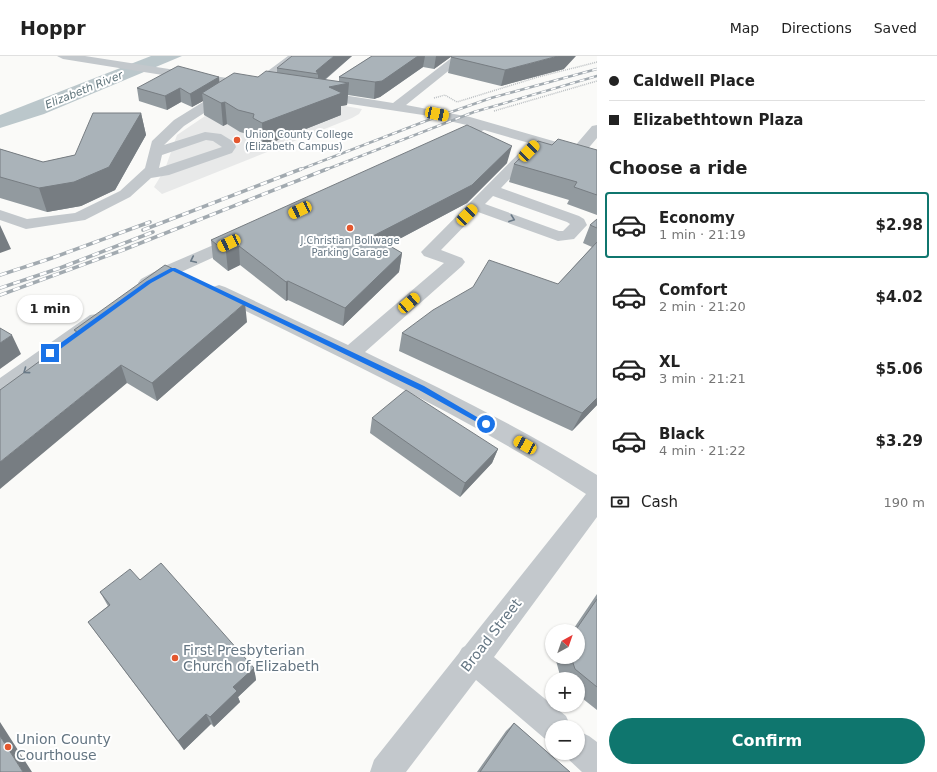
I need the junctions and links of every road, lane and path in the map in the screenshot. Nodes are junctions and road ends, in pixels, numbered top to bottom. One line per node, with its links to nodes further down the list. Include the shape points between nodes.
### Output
1 (63, 56): 4 (street, via 108,63)
2 (295, 56): 8 (street)
3 (461, 56): 12 (street)
4 (125, 61): 7 (street, via 150,70)
5 (597, 62): 11 (path)
6 (597, 81): 13 (path)
7 (241, 84): 8 (street); 19 (street, via 179,123 157,144)
8 (256, 86): 9 (street)
9 (271, 88)
10 (310, 94): 12 (street)
11 (457, 102)
12 (395, 107): 14 (street)
13 (494, 111)
14 (483, 125): 16 (street); 17 (street)
15 (597, 129): 18 (street)
16 (538, 141): 18 (street); 22 (street)
17 (432, 149)
18 (577, 152): 20 (street)
19 (155, 153): 21 (street, via 152,169); 21 (street, via 205,136 216,137 229,145 227,150 164,172)
20 (597, 158)
21 (147, 174): 24 (street, via 125,194 79,217 26,224)
22 (491, 190): 23 (street); 23 (street, one-way to 22, via 558,236 568,235 579,225 573,219)
23 (475, 206): 29 (street, via 430,252 456,262)
24 (0, 215)
25 (252, 232): 26 (street, one-way to 26)
26 (173, 269): 27 (street); 29 (street)
27 (131, 295)
28 (112, 309): 30 (street, one-way to 30)
29 (350, 354): 31 (street, via 421,388)
30 (0, 389)
31 (597, 488)
32 (597, 498): 33 (street, Broad Street, via 550,562)
33 (472, 658): 34 (street); 37 (street, Broad Street)
34 (547, 720)
35 (585, 753): 36 (street)
36 (597, 763)
37 (386, 772)

